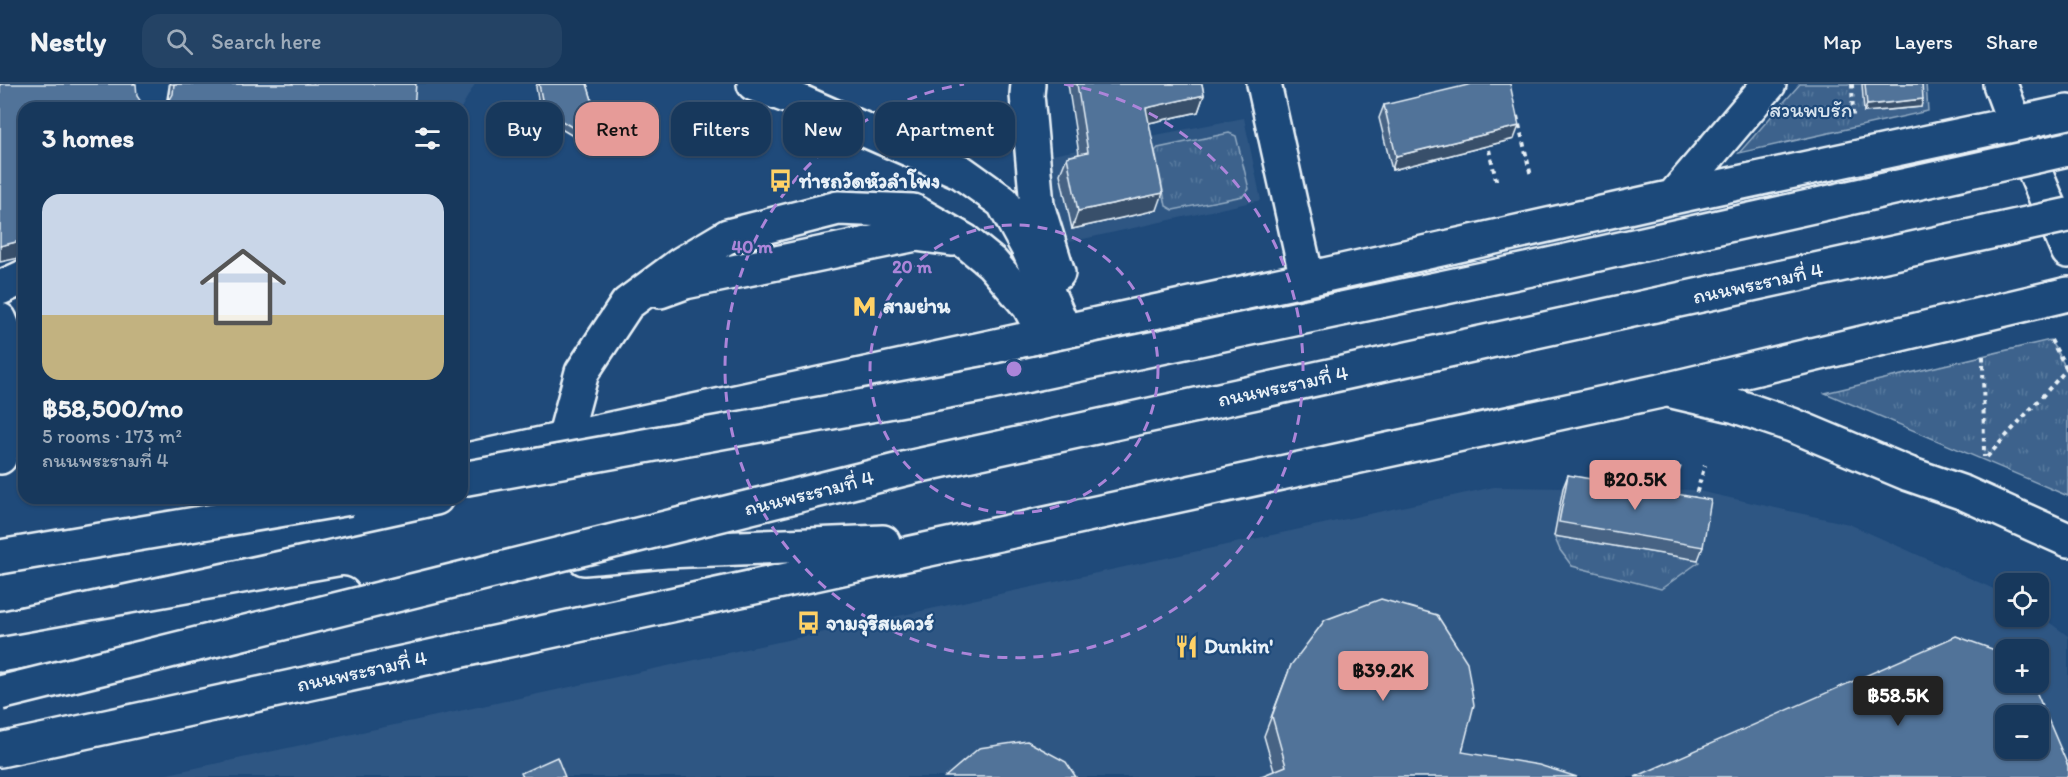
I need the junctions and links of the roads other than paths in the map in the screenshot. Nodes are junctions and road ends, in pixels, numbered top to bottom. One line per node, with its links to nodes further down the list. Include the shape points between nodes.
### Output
1 (152, 84): 7 (main road)
2 (754, 84): 19 (main road, via 962,172 1003,202)
3 (1029, 84): 19 (main road, via 1036,205 1057,270)
4 (1264, 84): 14 (main road)
5 (1769, 84): 11 (main road)
6 (2000, 84): 9 (main road)
7 (149, 102)
8 (2068, 112): 9 (main road)
9 (2014, 124): 11 (main road); 13 (main road)
10 (2068, 149): 25 (main road, bridge, via 1531,269 986,384)
11 (1673, 197): 14 (main road)
12 (2068, 215): 35 (main road, ถนนพระรามที่ 4, bridge, via 912,467)
13 (2068, 251)
14 (1307, 279): 19 (main road)
15 (18, 280): 16 (main road)
16 (0, 288)
17 (2068, 294): 21 (main road, ถนนพระรามที่ 4)
18 (0, 320): 23 (main road, via 10,344 14,413)
19 (1065, 332): 20 (main road); 22 (main road, via 1029,306 992,263 965,241 913,211 838,208 728,236 681,264 627,304 582,372)
20 (929, 361): 22 (main road); 26 (main road)
21 (1665, 390): 30 (main road, ถนนพระรามที่ 4); 31 (main road, via 1736,406 1792,425 1964,493)
22 (564, 439): 24 (main road)
23 (0, 457)
24 (468, 460)
25 (468, 478)
26 (468, 490)
27 (259, 504): 32 (main road)
28 (315, 504): 32 (main road, bridge)
29 (408, 504): 33 (main road)
30 (971, 539): 34 (main road, ถนนพระรามที่ 4, via 666,551 559,560); 36 (main road, ถนนพระรามที่ 4)
31 (2068, 540)
32 (0, 558)
33 (0, 593)
34 (0, 655)
35 (0, 693)
36 (0, 750)

